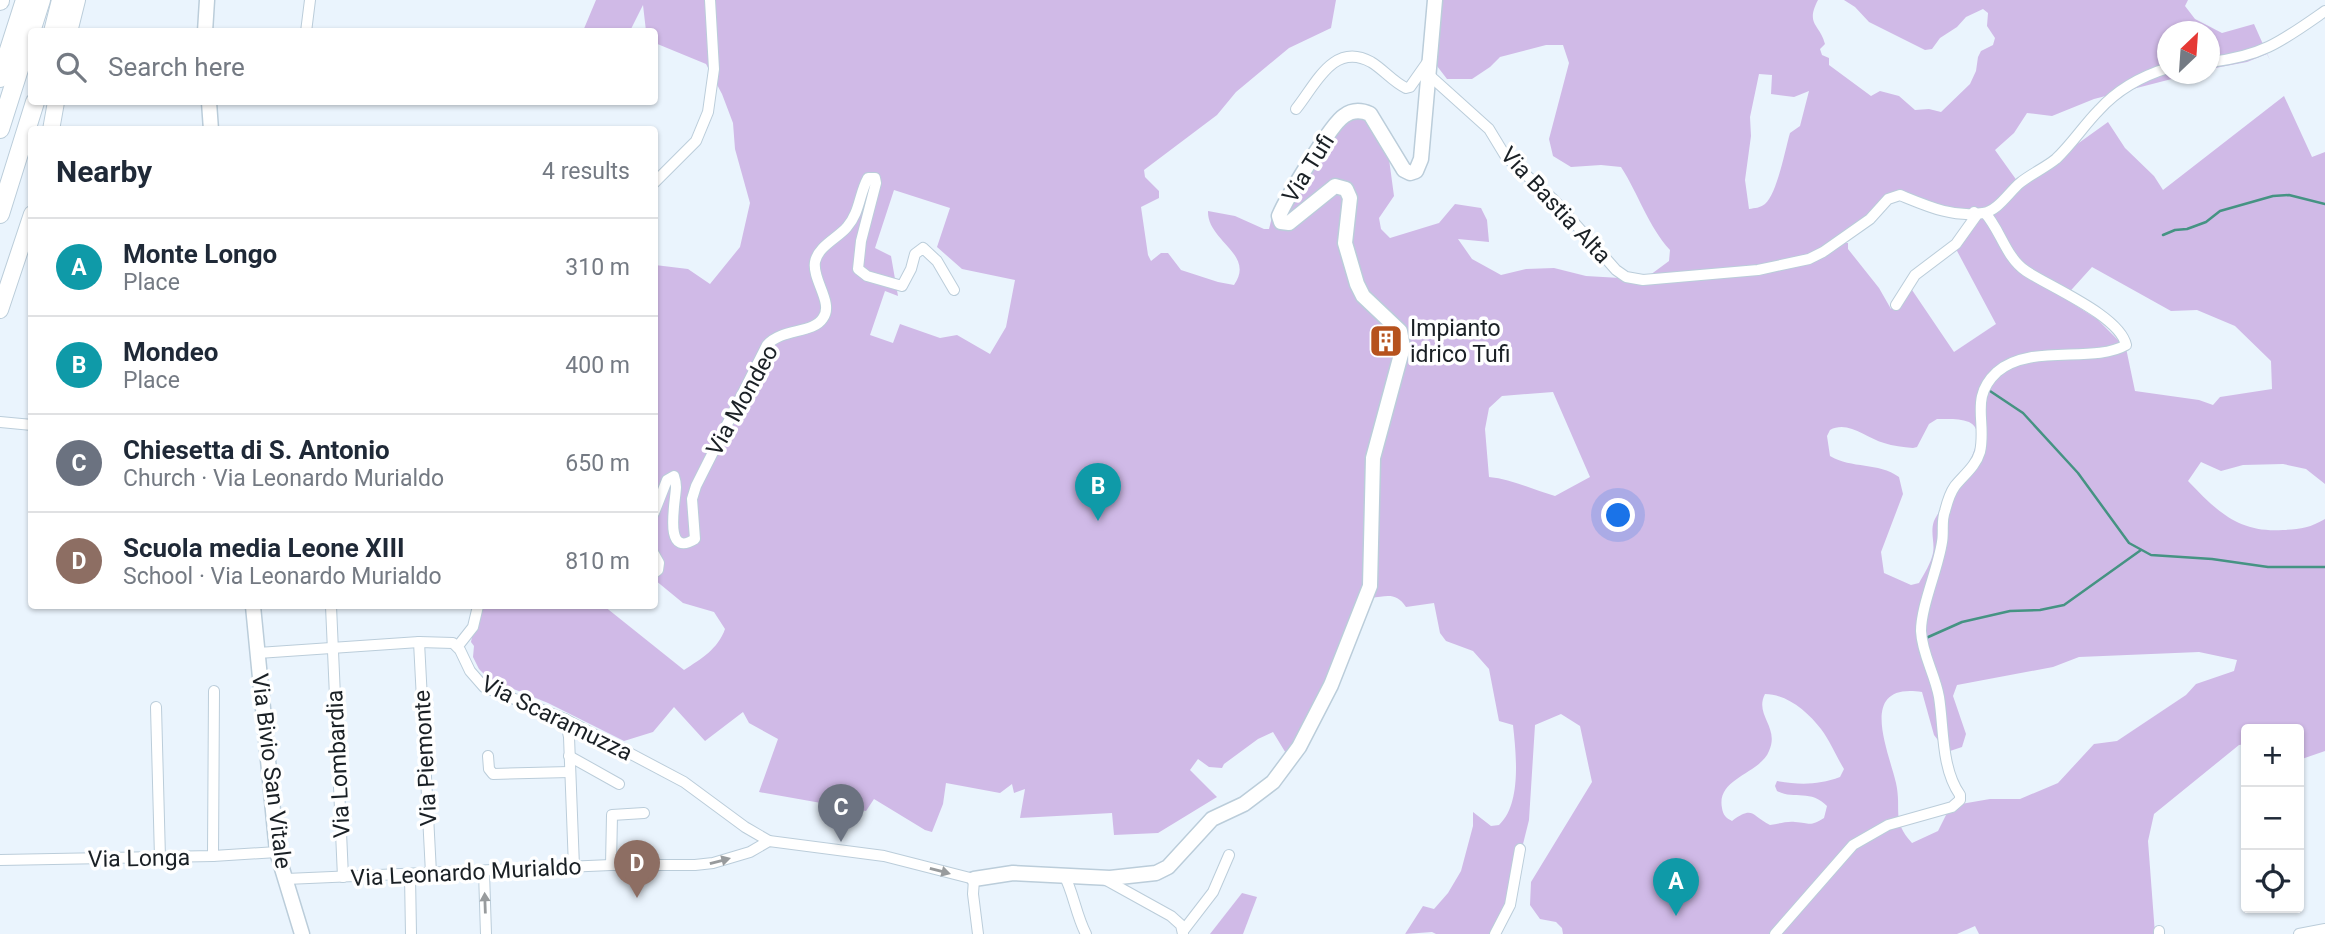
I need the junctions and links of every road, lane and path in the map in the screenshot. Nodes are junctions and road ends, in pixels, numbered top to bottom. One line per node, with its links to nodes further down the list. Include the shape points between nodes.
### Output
1 (25, 0): 20 (highway)
2 (41, 0): 10 (highway)
3 (61, 0): 11 (highway)
4 (76, 0): 12 (main road)
5 (207, 0): 13 (street)
6 (310, 0): 14 (street)
7 (710, 0): 28 (street, via 714,69 708,112 696,141)
8 (1435, 0): 16 (street, Via Tufi)
9 (2325, 11): 17 (street, via 2266,50)
10 (32, 28)
11 (55, 28)
12 (69, 28)
13 (205, 28)
14 (306, 28)
15 (28, 41): 27 (highway)
16 (1430, 60): 19 (street, Via Tufi); 24 (street, via 1406,88 1369,61 1346,57 1324,69)
17 (2220, 60)
18 (2157, 72): 29 (street, via 2118,93 2056,159 1996,206)
19 (1429, 75): 29 (street, Via Bastia Alta, via 1489,129 1506,157 1554,200 1620,274 1634,279 1758,270 1809,259 1870,219 1888,199 1900,195 1929,208); 67 (street, Via Tufi, via 1416,171 1404,170 1370,114 1351,112 1334,125 1279,216 1281,222 1289,223 1335,186 1346,189 1350,198 1345,243 1357,285 1400,331 1403,347 1373,458 1370,586 1336,675 1299,747 1273,782 1207,823 1168,867 1150,874)
20 (0, 78)
21 (34, 105): 30 (highway)
22 (55, 105): 25 (main road)
23 (209, 105): 26 (street)
24 (1296, 109)
25 (52, 126)
26 (211, 126)
27 (0, 129)
28 (658, 179)
29 (1980, 213): 33 (street, via 1956,244 1915,275); 78 (street, via 2020,267 2097,313 2126,345 2108,352 2025,359 2000,369 1987,383 1980,399 1980,453 1954,488 1944,514 1937,572 1921,628 1939,700 1944,748 1960,800 1952,807 1888,825 1853,845)
30 (0, 214)
31 (28, 226): 34 (main road)
32 (954, 290): 37 (street, Via Mondeo, via 937,261 923,248 917,251 902,286 859,270 860,241 876,183 875,178 868,178 850,224 816,258 816,276 827,308 824,317 813,326 780,334 766,345 696,486 692,499 695,539 687,543 673,533 674,476 667,480)
33 (1896, 305)
34 (0, 310)
35 (0, 422): 36 (street)
36 (28, 425)
37 (658, 503)
38 (253, 609): 44 (street, Via Bivio San Vitale)
39 (331, 609): 43 (street, Via Lombardia)
40 (477, 609): 42 (street, via 473,627)
41 (419, 642): 42 (street, via 447,641); 43 (street); 63 (street, Via Piemonte)
42 (458, 646): 47 (street, Via Scaramuzza, via 484,687)
43 (333, 650): 44 (street); 66 (street, Via Lombardia)
44 (258, 653): 55 (street, Via Bivio San Vitale)
45 (214, 691): 57 (street)
46 (156, 708): 58 (street)
47 (565, 719): 48 (street); 53 (street, Via Scaramuzza, via 696,789)
48 (569, 755): 50 (street); 51 (street)
49 (488, 756): 50 (street, via 493,774)
50 (570, 772): 61 (street)
51 (619, 784)
52 (644, 813): 60 (street, via 612,816)
53 (769, 841): 60 (street, Via Leonardo Murialdo, one-way to 53, via 713,863); 69 (street, one-way to 69, via 884,856)
54 (1520, 849): 77 (street, via 1510,905)
55 (278, 852): 57 (street, Via Longa); 68 (street, Via Bivio San Vitale)
56 (1229, 855): 71 (street, via 1213,892)
57 (213, 856): 58 (street, Via Longa)
58 (160, 858): 59 (street, Via Longa)
59 (0, 860)
60 (611, 865): 61 (street, Via Leonardo Murialdo)
61 (574, 867): 62 (street, Via Leonardo Murialdo)
62 (484, 872): 63 (street, Via Leonardo Murialdo); 74 (street, one-way to 62)
63 (432, 873): 64 (street, Via Leonardo Murialdo)
64 (410, 875): 66 (street, Via Leonardo Murialdo); 73 (street)
65 (1064, 875): 67 (street); 69 (street, via 1013,873); 76 (street)
66 (343, 877): 68 (street, Via Leonardo Murialdo)
67 (1099, 878): 71 (street, via 1171,916)
68 (286, 879): 72 (street, Via Bivio San Vitale)
69 (974, 879): 75 (street)
70 (2325, 929): 79 (street)
71 (1183, 932)
72 (302, 934)
73 (411, 934)
74 (486, 934)
75 (978, 934)
76 (1086, 934)
77 (1495, 934)
78 (1775, 934)
79 (2299, 934)

